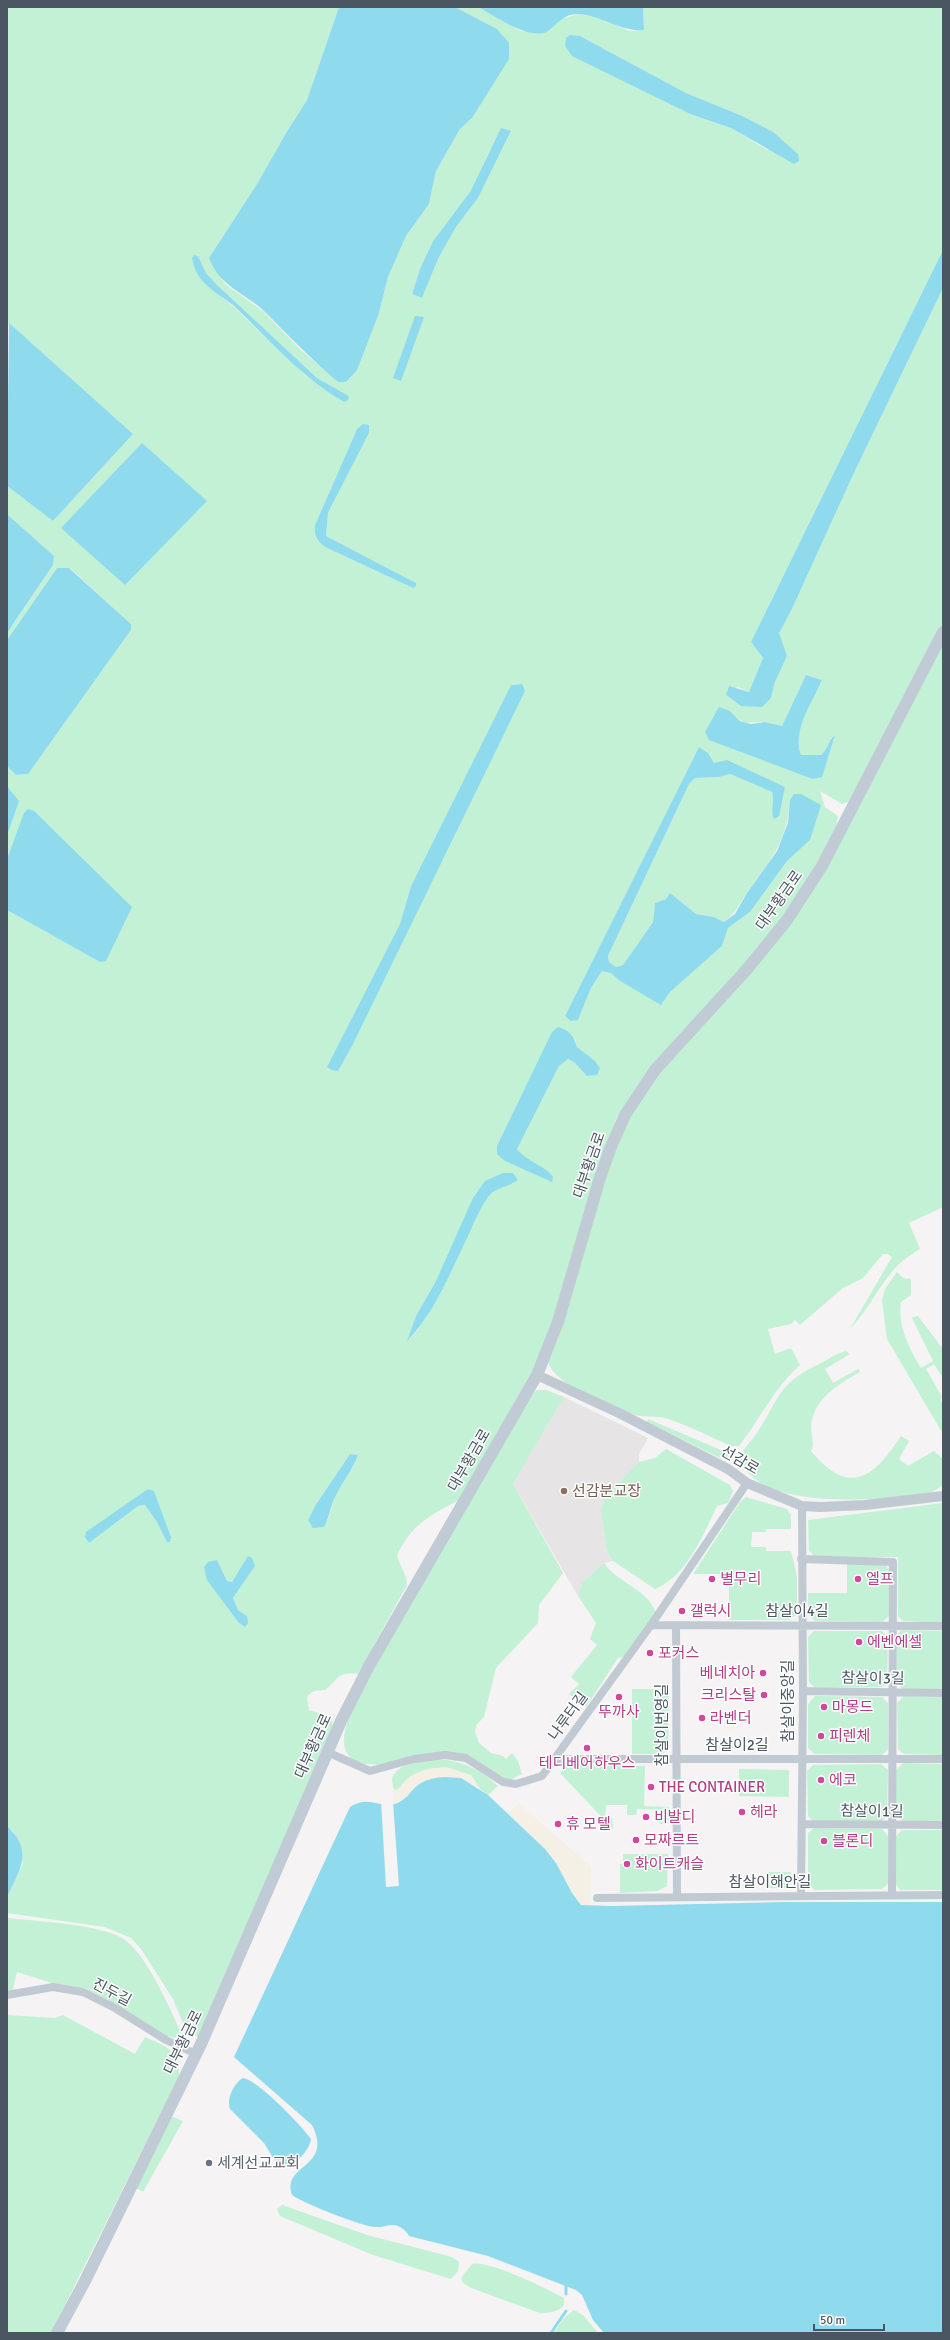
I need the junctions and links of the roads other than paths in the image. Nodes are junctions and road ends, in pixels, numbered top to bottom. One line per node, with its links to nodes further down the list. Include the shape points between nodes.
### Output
1 (943, 632): 2 (main road, 대부황금로, via 822,866 802,897 748,968 655,1070 625,1115 599,1181 558,1322)
2 (537, 1375): 3 (street, 선감로, via 619,1413 728,1469); 15 (main road, 대부황금로, via 369,1666)
3 (747, 1483): 5 (street, 선감로); 7 (street, 나루터길)
4 (943, 1496): 5 (street, 선감로, via 865,1505 820,1508)
5 (802, 1506): 6 (street, 참살이중앙길)
6 (801, 1559): 8 (street, 참살이중앙길); 10 (street, via 893,1562)
7 (651, 1625): 9 (street, 참살이4길); 17 (street, 나루터길)
8 (802, 1625): 9 (street, 참살이4길); 10 (street, 참살이4길); 12 (street, 참살이중앙길)
9 (676, 1626): 16 (street, 참살이번영길)
10 (893, 1626): 11 (street, 참살이4길); 13 (street)
11 (943, 1626)
12 (803, 1691): 13 (street, 참살이3길); 18 (street, 참살이중앙길)
13 (893, 1692): 14 (street, 참살이3길); 19 (street)
14 (943, 1693)
15 (327, 1752): 17 (street, 나루터길, via 370,1771 414,1759 445,1755 466,1758 502,1782 516,1784 542,1776); 30 (main road, 대부황금로)
16 (676, 1758): 17 (street, 참살이2길); 18 (street, 참살이2길); 26 (street, 참살이번영길)
17 (555, 1759)
18 (802, 1759): 19 (street, 참살이2길); 21 (street, 참살이중앙길)
19 (892, 1759): 20 (street, 참살이2길); 22 (street)
20 (943, 1759)
21 (802, 1824): 22 (street, 참살이1길); 27 (street, 참살이중앙길)
22 (892, 1825): 23 (street, 참살이1길); 24 (street)
23 (943, 1825)
24 (892, 1895): 25 (street, 참살이해안길); 27 (street, 참살이해안길)
25 (943, 1895)
26 (677, 1896): 27 (street, 참살이해안길); 28 (street, 참살이해안길)
27 (801, 1896)
28 (597, 1898)
29 (7, 1996): 30 (street, 진두길, via 53,1987 83,1992 115,2008 166,2040)
30 (196, 2054): 31 (main road, 대부황금로)
31 (57, 2333)

